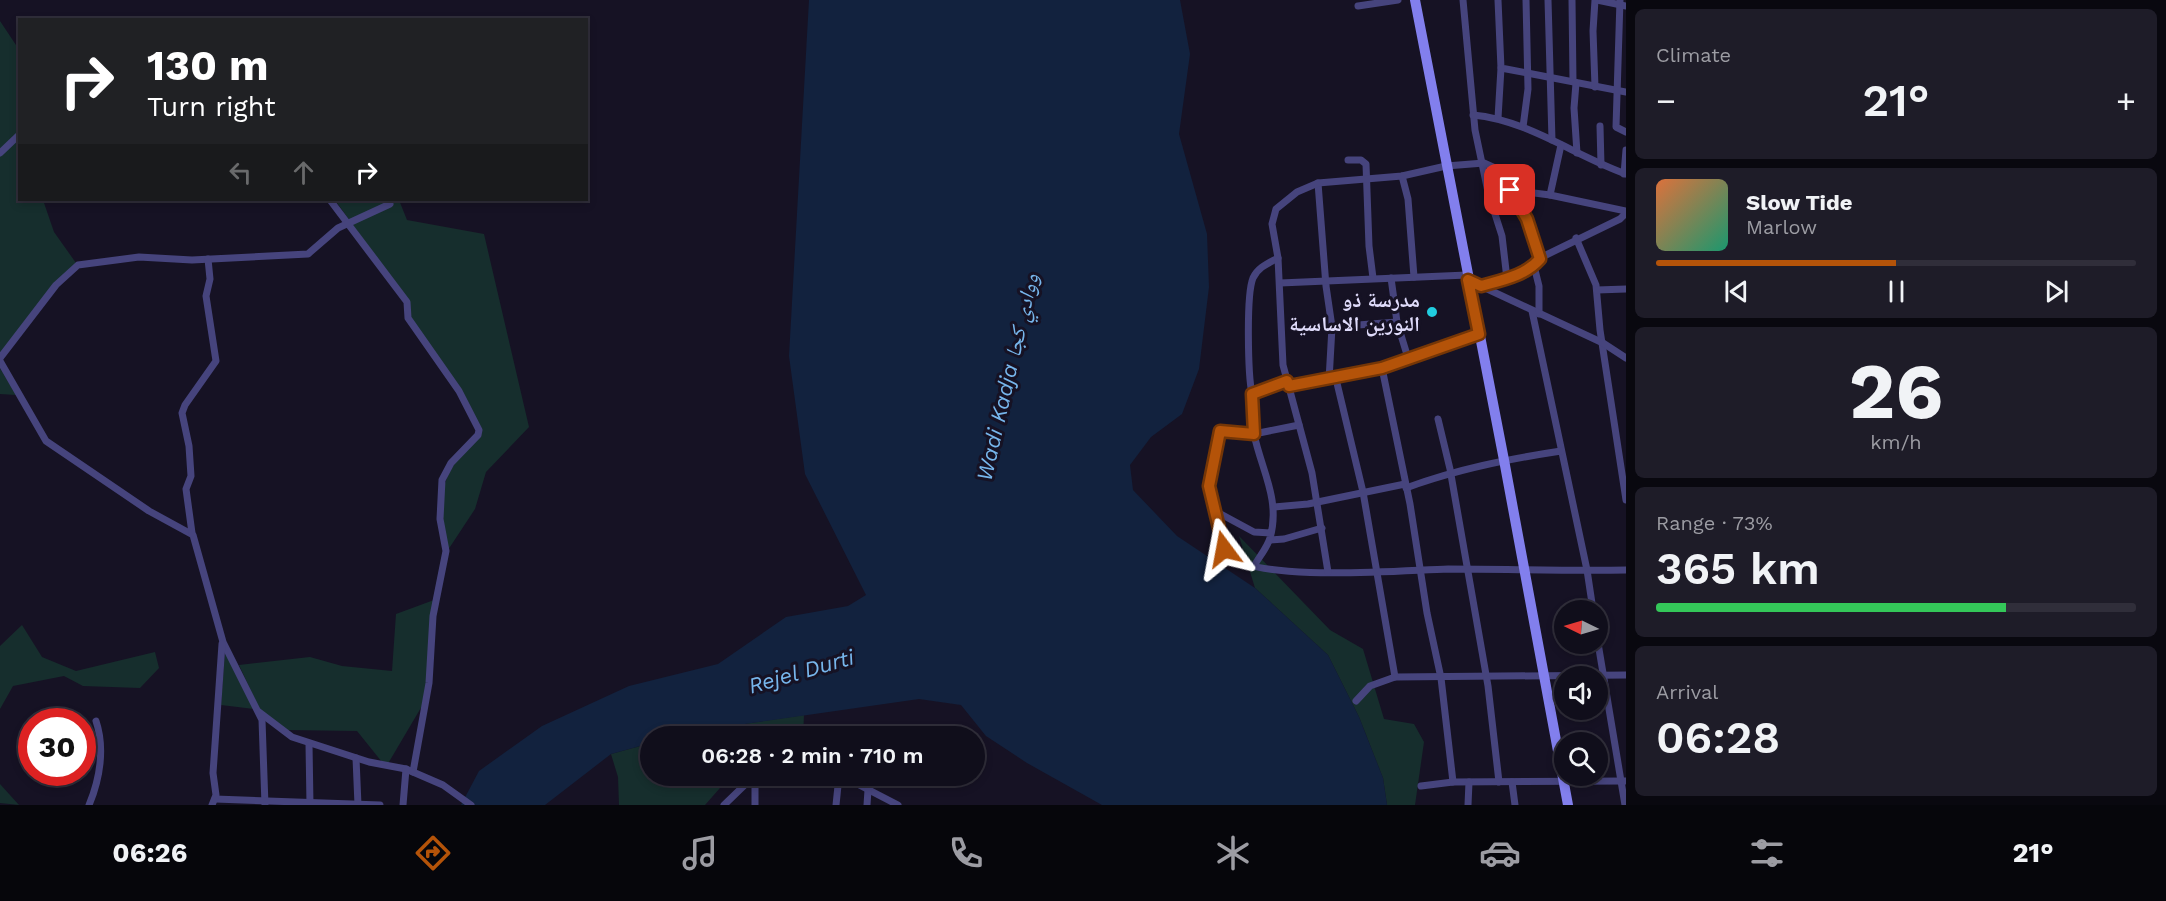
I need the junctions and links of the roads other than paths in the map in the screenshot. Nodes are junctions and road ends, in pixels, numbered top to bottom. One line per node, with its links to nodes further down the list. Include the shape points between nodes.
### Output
1 (1398, 0): 10 (street)
2 (1415, 0): 31 (main road)
3 (1463, 0): 17 (street)
4 (1498, 0): 11 (street)
5 (1526, 0): 12 (street)
6 (1548, 0): 13 (street)
7 (1572, 0): 14 (street)
8 (1596, 0): 9 (street); 15 (street)
9 (1622, 4): 16 (street)
10 (1358, 6)
11 (1501, 68): 12 (street); 18 (street)
12 (1528, 73): 13 (street); 20 (street, via 1527,110)
13 (1550, 78): 14 (street); 23 (street)
14 (1575, 82): 15 (street); 27 (street)
15 (1595, 87): 16 (street)
16 (1622, 91): 21 (street, via 1616,127)
17 (1473, 116): 18 (street); 29 (street)
18 (1498, 118): 20 (street)
19 (1600, 126): 30 (street)
20 (1522, 127): 23 (street)
21 (1626, 135)
22 (18, 136): 26 (street)
23 (1552, 141): 24 (street)
24 (1561, 145): 27 (street); 37 (street)
25 (1626, 150): 32 (street)
26 (0, 153)
27 (1577, 153): 30 (street)
28 (1348, 160): 34 (street, via 1365,161)
29 (1484, 163): 31 (street); 36 (street, via 1495,168); 51 (street, via 1488,192 1502,236)
30 (1601, 165): 32 (street)
31 (1446, 166): 33 (street); 50 (main road)
32 (1625, 174)
33 (1402, 176): 34 (street); 47 (street, via 1408,199)
34 (1366, 179): 35 (street); 48 (street)
35 (1318, 183): 43 (street, via 1297,192 1276,209 1272,224); 52 (street)
36 (1510, 190): 37 (street); 45 (street, via 1527,219)
37 (1551, 195): 40 (street)
38 (331, 201): 41 (street)
39 (390, 204): 41 (street)
40 (1626, 212): 42 (street, via 1620,219)
41 (347, 224): 44 (street, via 329,234 308,254); 109 (street, via 407,302 408,318 459,391 479,430 442,480 440,519 446,551 433,616 429,683)
42 (1576, 238): 45 (street); 56 (street)
43 (1278, 258): 53 (street); 68 (street, via 1260,268 1252,283 1248,344)
44 (208, 259): 64 (street, via 139,257 78,265 56,285); 82 (street, via 210,279 206,296 216,361 182,413 189,446 191,476 186,489)
45 (1540, 259): 46 (street)
46 (1534, 266): 51 (street); 57 (street, via 1539,286)
47 (1414, 277): 49 (street); 50 (street)
48 (1373, 278): 49 (street); 52 (street)
49 (1391, 278): 58 (street)
50 (1468, 278): 54 (street); 60 (main road)
51 (1507, 279): 54 (street)
52 (1326, 281): 53 (street); 59 (street)
53 (1280, 283): 67 (street, via 1281,349)
54 (1481, 286): 57 (street)
55 (1626, 289): 56 (street)
56 (1597, 290): 61 (street)
57 (1536, 313): 61 (street); 72 (street)
58 (1397, 322): 59 (street); 62 (street)
59 (1332, 327): 66 (street)
60 (1479, 334): 62 (street); 73 (main road)
61 (1603, 343): 63 (street); 77 (street)
62 (1408, 358): 65 (street)
63 (1626, 358)
64 (0, 359): 82 (street, via 46,441 149,510)
65 (1382, 368): 66 (street); 75 (street)
66 (1333, 380): 67 (street); 76 (street)
67 (1288, 384): 68 (street); 70 (street)
68 (1252, 394): 71 (street)
69 (1438, 419): 74 (street)
70 (1299, 425): 71 (street); 78 (street)
71 (1254, 434): 79 (street); 80 (street, via 1218,434 1209,486)
72 (1561, 451): 73 (street); 87 (street)
73 (1504, 460): 74 (street); 89 (main road)
74 (1451, 473): 75 (street); 85 (street)
75 (1406, 486): 76 (street); 86 (street)
76 (1363, 492): 78 (street); 91 (street)
77 (1626, 500)
78 (1317, 501): 79 (street); 81 (street)
79 (1274, 507): 83 (street)
80 (1215, 511): 83 (street); 84 (street, via 1228,555)
81 (1322, 528): 83 (street, via 1284,539); 90 (street)
82 (192, 533): 93 (street)
83 (1270, 537): 84 (street)
84 (1254, 566): 90 (street)
85 (1468, 569): 86 (street); 89 (street); 99 (street)
86 (1420, 570): 91 (street); 100 (street)
87 (1587, 570): 88 (street); 89 (street); 92 (street)
88 (1626, 570)
89 (1525, 571): 94 (main road)
90 (1328, 572): 91 (street)
91 (1375, 572): 98 (street)
92 (1592, 600)
93 (223, 642): 103 (street); 124 (street)
94 (1543, 675): 95 (street); 99 (street); 105 (main road)
95 (1554, 675)
96 (1608, 675): 97 (street)
97 (1626, 675)
98 (1395, 676): 100 (street); 101 (street, via 1370,686)
99 (1486, 676): 100 (street); 114 (street)
100 (1441, 678): 112 (street)
101 (1356, 701)
102 (1608, 705): 111 (street)
103 (257, 711): 106 (street, via 292,737); 125 (street, via 264,730)
104 (96, 721): 128 (street, via 102,745 96,788)
105 (1554, 734)
106 (309, 744): 107 (street); 126 (street)
107 (356, 758): 108 (street); 127 (street)
108 (406, 768): 109 (street); 130 (street)
109 (413, 772): 131 (street, via 452,790)
110 (1608, 781): 111 (street)
111 (1623, 781): 140 (street)
112 (1453, 782): 113 (street); 121 (street)
113 (1469, 782): 114 (street); 137 (street)
114 (1499, 782): 115 (street)
115 (1512, 782): 116 (street); 138 (street)
116 (1554, 782)
117 (744, 786): 132 (street)
118 (755, 786): 133 (street)
119 (839, 786): 134 (street)
120 (860, 786): 123 (street)
121 (1421, 786)
122 (1564, 786): 139 (main road)
123 (868, 790): 135 (street); 136 (street)
124 (214, 802): 125 (street)
125 (265, 804): 126 (street)
126 (310, 804): 127 (street)
127 (358, 804): 129 (street)
128 (89, 805)
129 (380, 805)
130 (403, 805)
131 (471, 805)
132 (724, 805)
133 (755, 805)
134 (836, 805)
135 (867, 805)
136 (898, 805)
137 (1468, 805)
138 (1515, 805)
139 (1568, 805)
140 (1625, 805)

